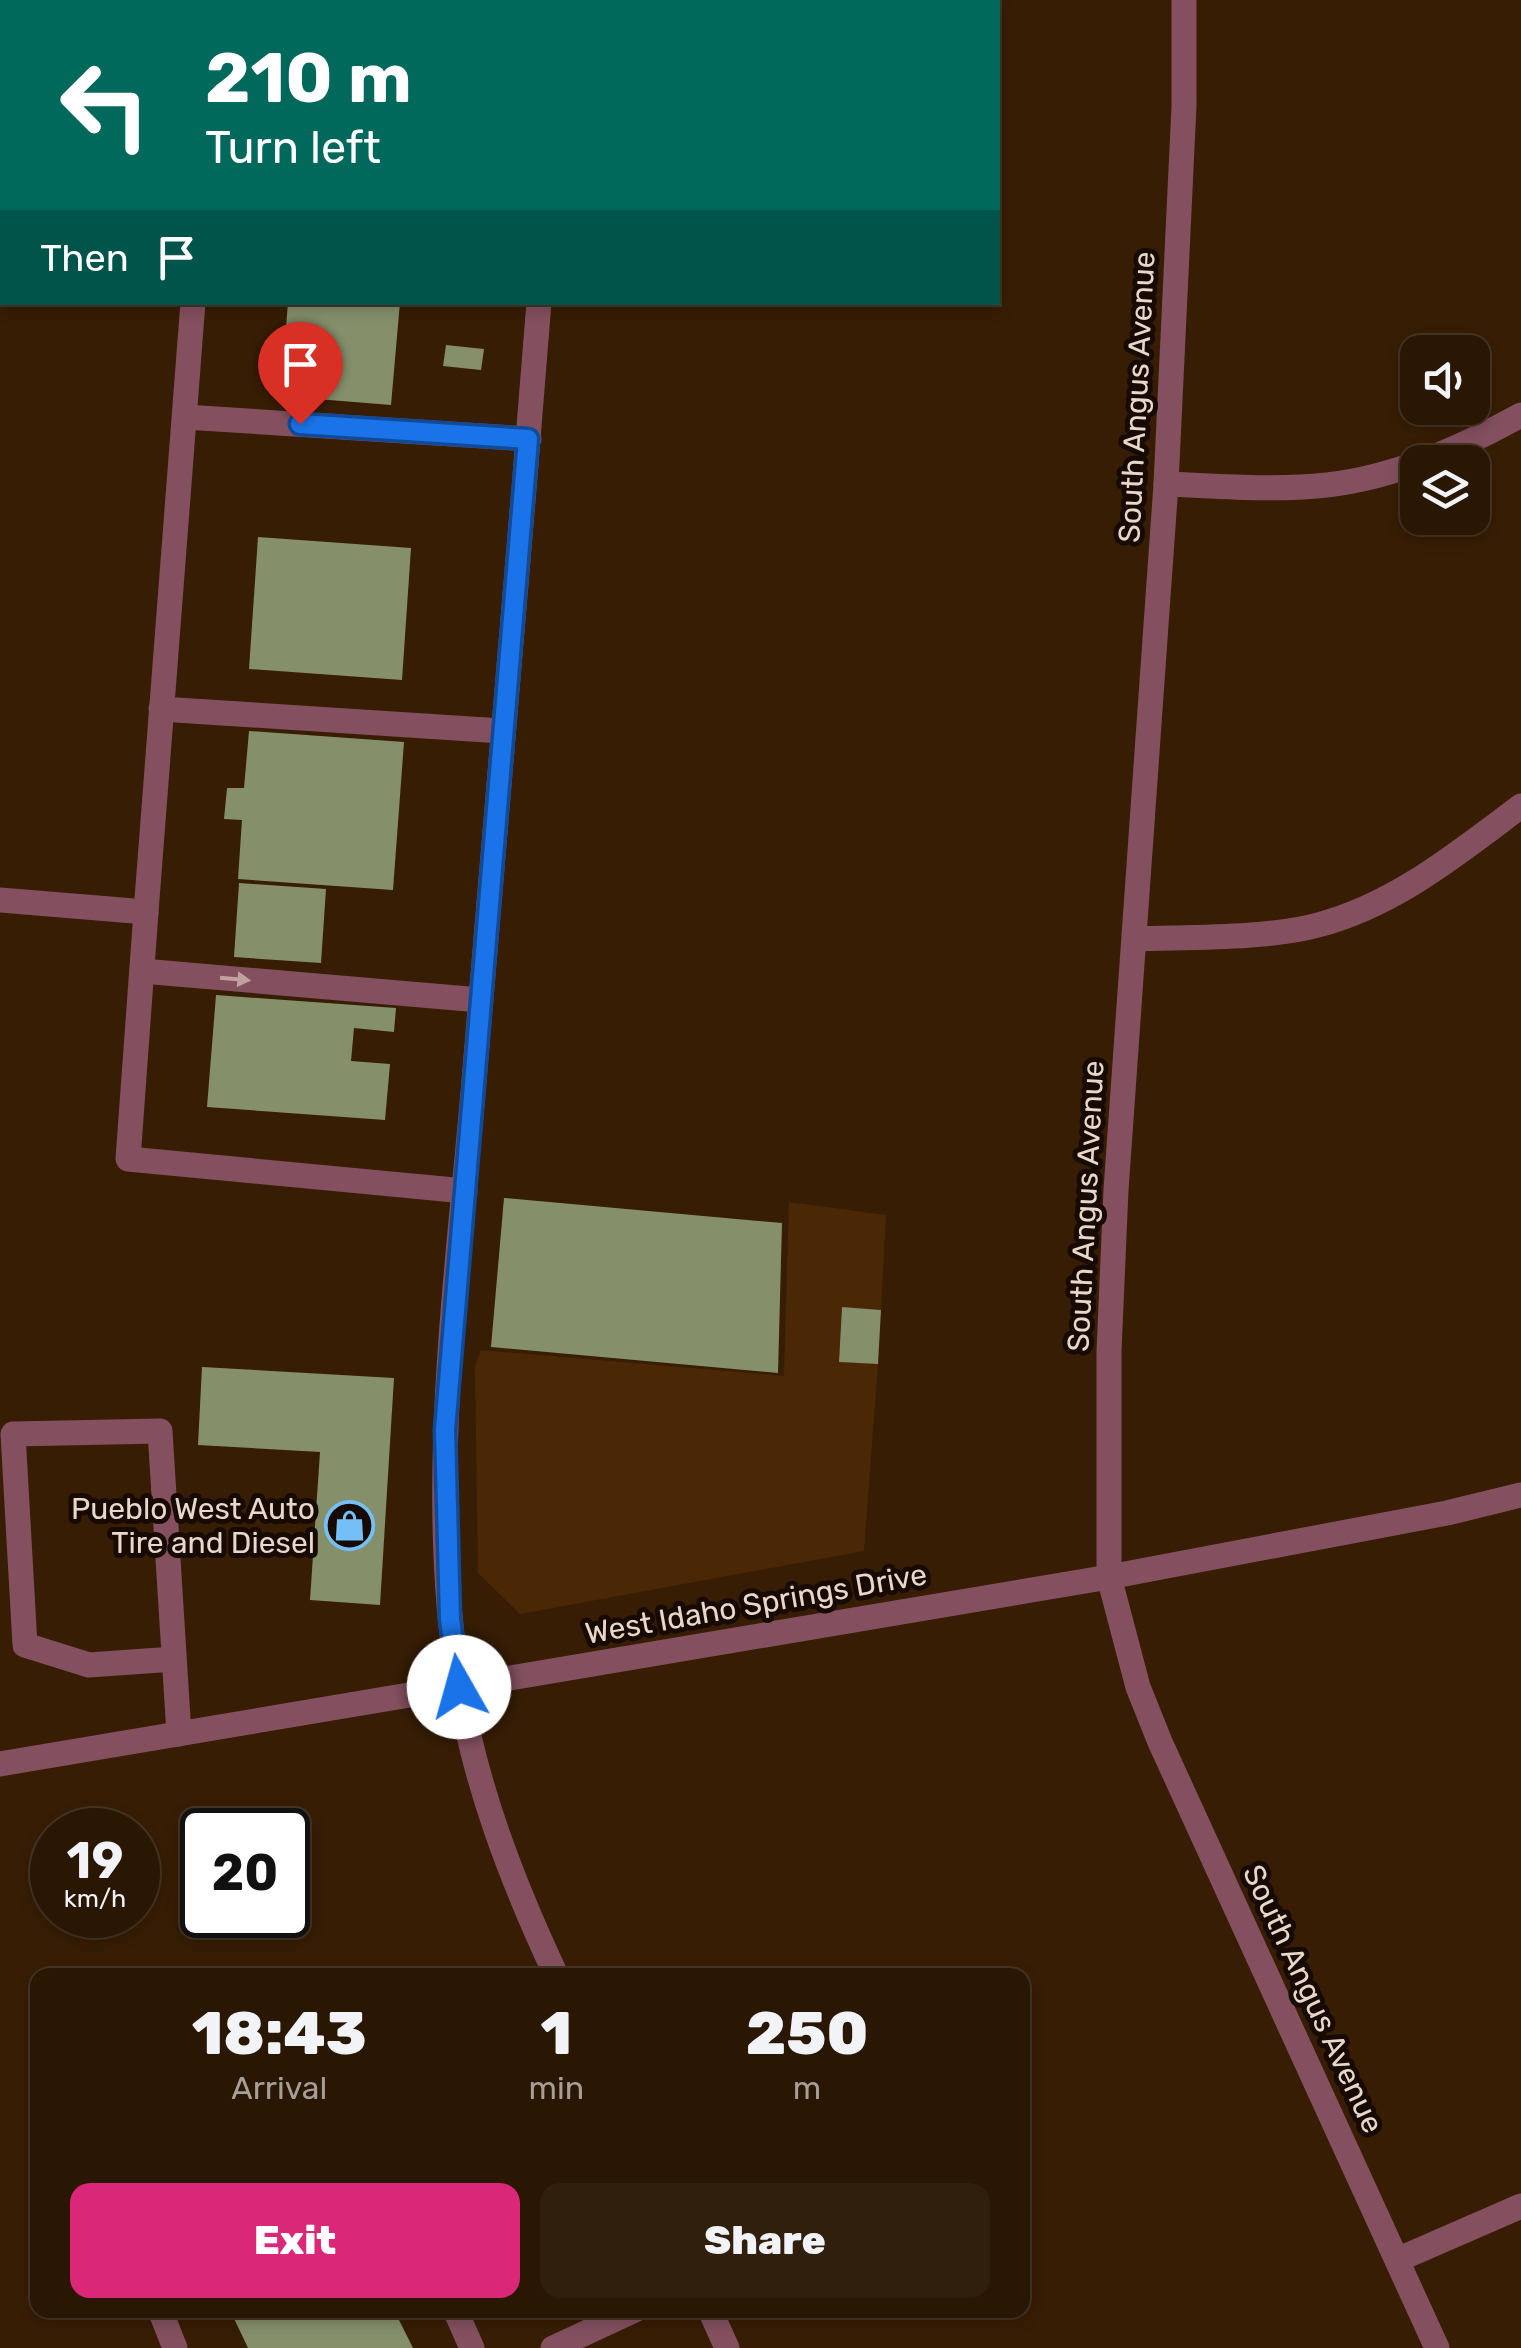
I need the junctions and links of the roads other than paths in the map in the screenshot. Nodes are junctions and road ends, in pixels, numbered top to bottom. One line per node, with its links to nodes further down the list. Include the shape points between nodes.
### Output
1 (1184, 0): 7 (street, South Angus Avenue)
2 (193, 305): 5 (street)
3 (539, 305): 6 (street)
4 (1521, 415): 7 (street, via 1464,446 1329,484)
5 (185, 417): 6 (street); 8 (street)
6 (528, 439): 9 (street)
7 (1166, 484): 13 (street, South Angus Avenue)
8 (162, 709): 9 (street); 12 (street)
9 (502, 731): 15 (street)
10 (1521, 806): 13 (street, via 1400,892 1360,912 1315,926)
11 (0, 900): 12 (street)
12 (146, 912): 14 (street)
13 (1135, 939): 18 (street, South Angus Avenue, via 1114,1226)
14 (142, 971): 15 (street, one-way to 15); 16 (street, via 128,1159)
15 (480, 1000): 16 (street)
16 (465, 1191): 20 (street, via 445,1430 450,1619)
17 (1521, 1494): 18 (street, West Idaho Springs Drive)
18 (1108, 1578): 20 (street, West Idaho Springs Drive); 25 (street, South Angus Avenue, via 1160,1742)
19 (174, 1659): 19 (street, via 160,1430 13,1434 25,1645 90,1665); 21 (street)
20 (459, 1687): 21 (street, West Idaho Springs Drive); 23 (street, via 499,1840)
21 (179, 1734): 22 (street, West Idaho Springs Drive)
22 (0, 1764)
23 (553, 1968)
24 (1521, 2206): 25 (street)
25 (1397, 2260): 34 (street, South Angus Avenue)
26 (163, 2318): 30 (street)
27 (459, 2318): 31 (street)
28 (618, 2318): 32 (street)
29 (714, 2318): 33 (street)
30 (174, 2348)
31 (472, 2348)
32 (553, 2348)
33 (727, 2348)
34 (1437, 2348)

